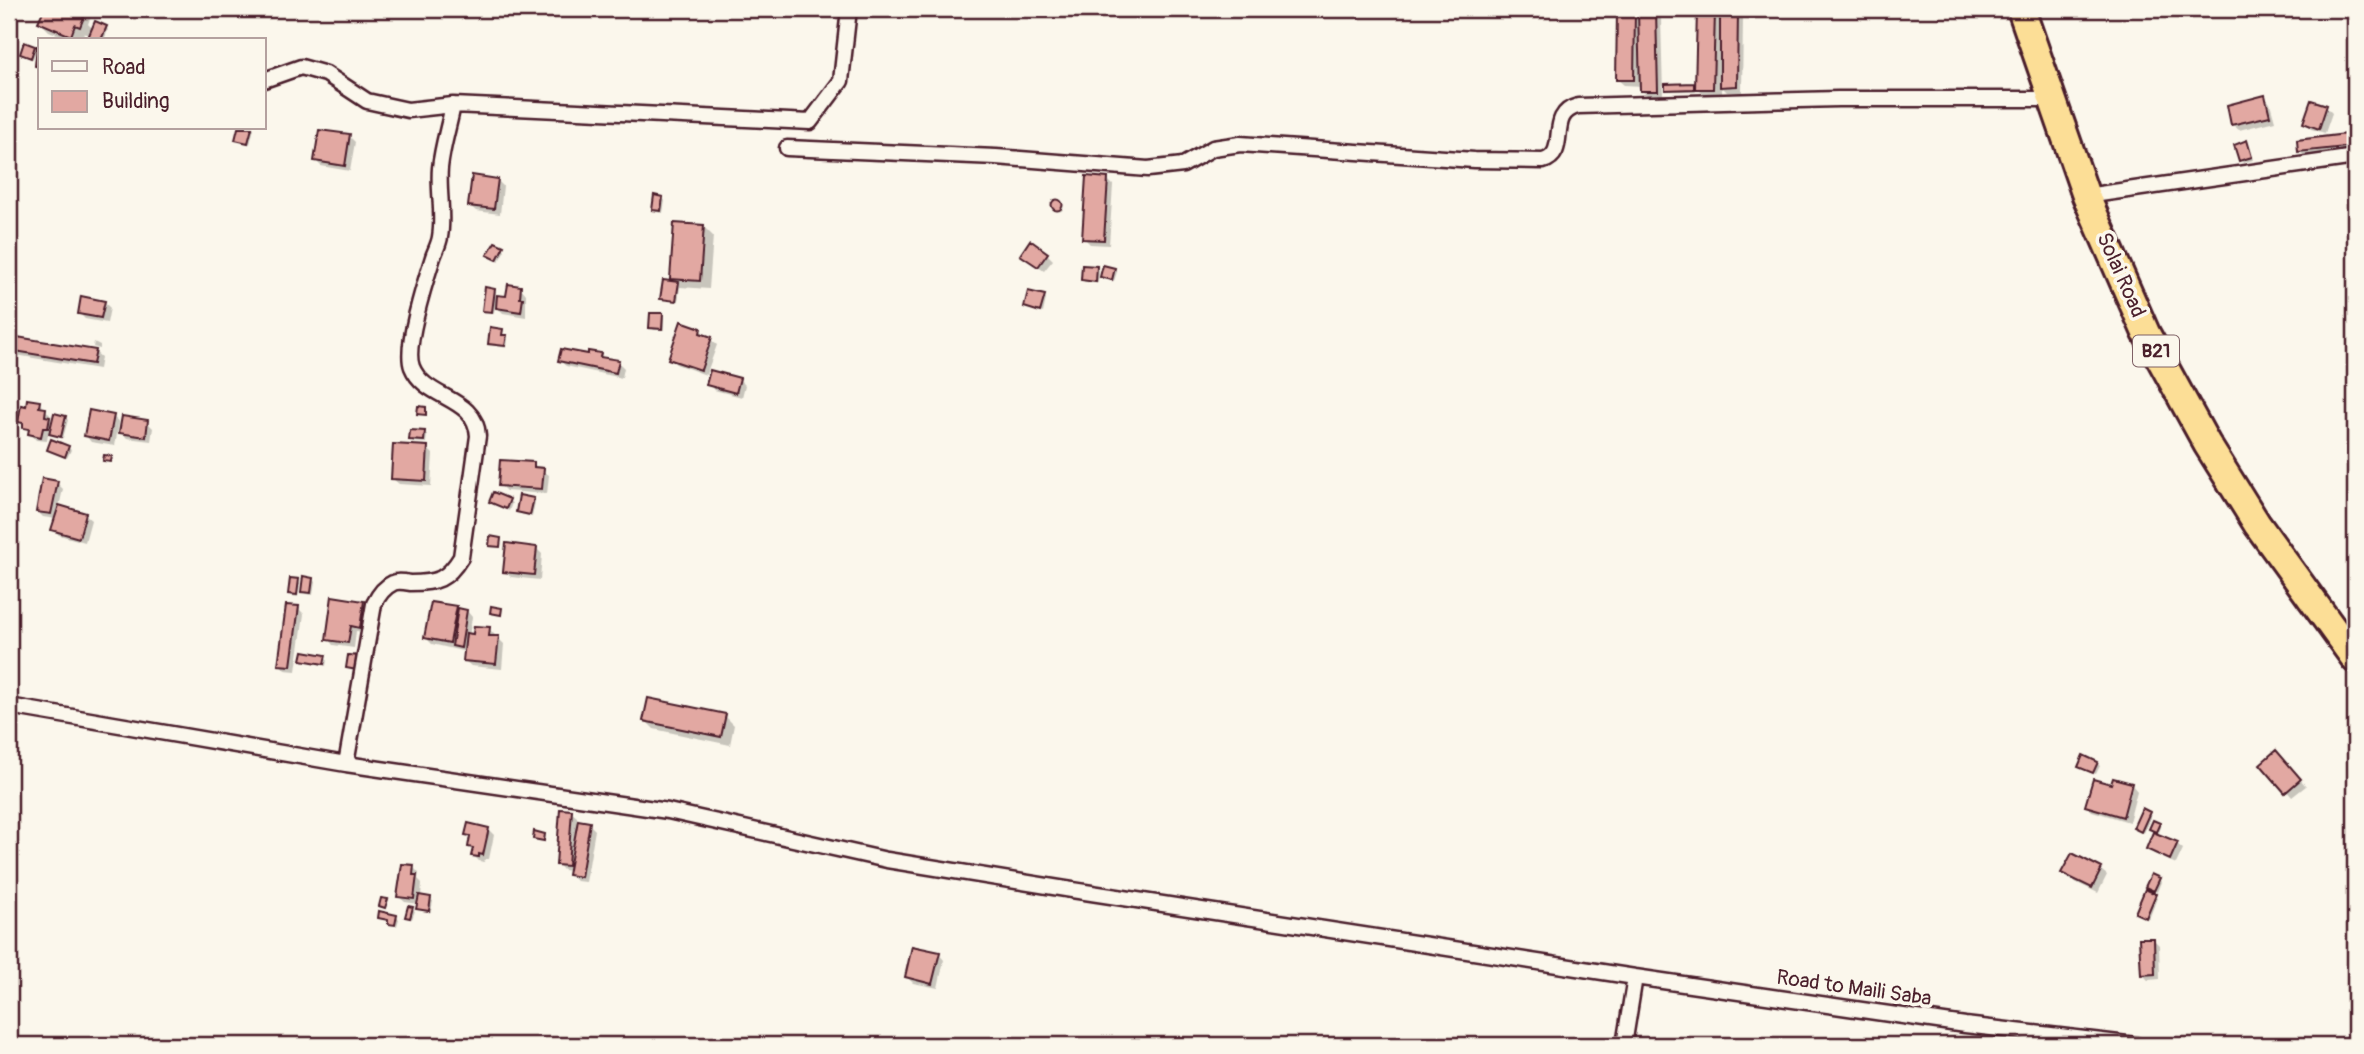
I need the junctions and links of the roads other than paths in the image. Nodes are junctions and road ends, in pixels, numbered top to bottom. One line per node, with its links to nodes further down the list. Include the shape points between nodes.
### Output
1 (849, 9): 5 (street, via 841,81 810,122)
2 (2021, 9): 4 (highway, Solai Road / B21)
3 (266, 79): 5 (street, via 301,67 326,74 367,101 408,110)
4 (2051, 99): 6 (street, via 1578,106 1561,116 1555,153 1549,159 1532,161 1240,144 1213,148 1183,165 1148,169 996,156); 8 (highway, Solai Road / B21)
5 (453, 105): 11 (street, via 440,167 440,239 411,340 411,365 420,381 459,404 477,425 461,556 441,580 394,582 374,604)
6 (787, 148)
7 (2355, 157): 8 (street)
8 (2086, 196): 9 (highway, Solai Road / B21, via 2146,333 2207,444 2257,524)
9 (2355, 659)
10 (9, 706): 11 (street, Road to Maili Saba)
11 (346, 764): 12 (street, Road to Maili Saba, via 668,811 887,860)
12 (1635, 977): 13 (street); 14 (street, Road to Maili Saba)
13 (1624, 1045)
14 (2136, 1045)

